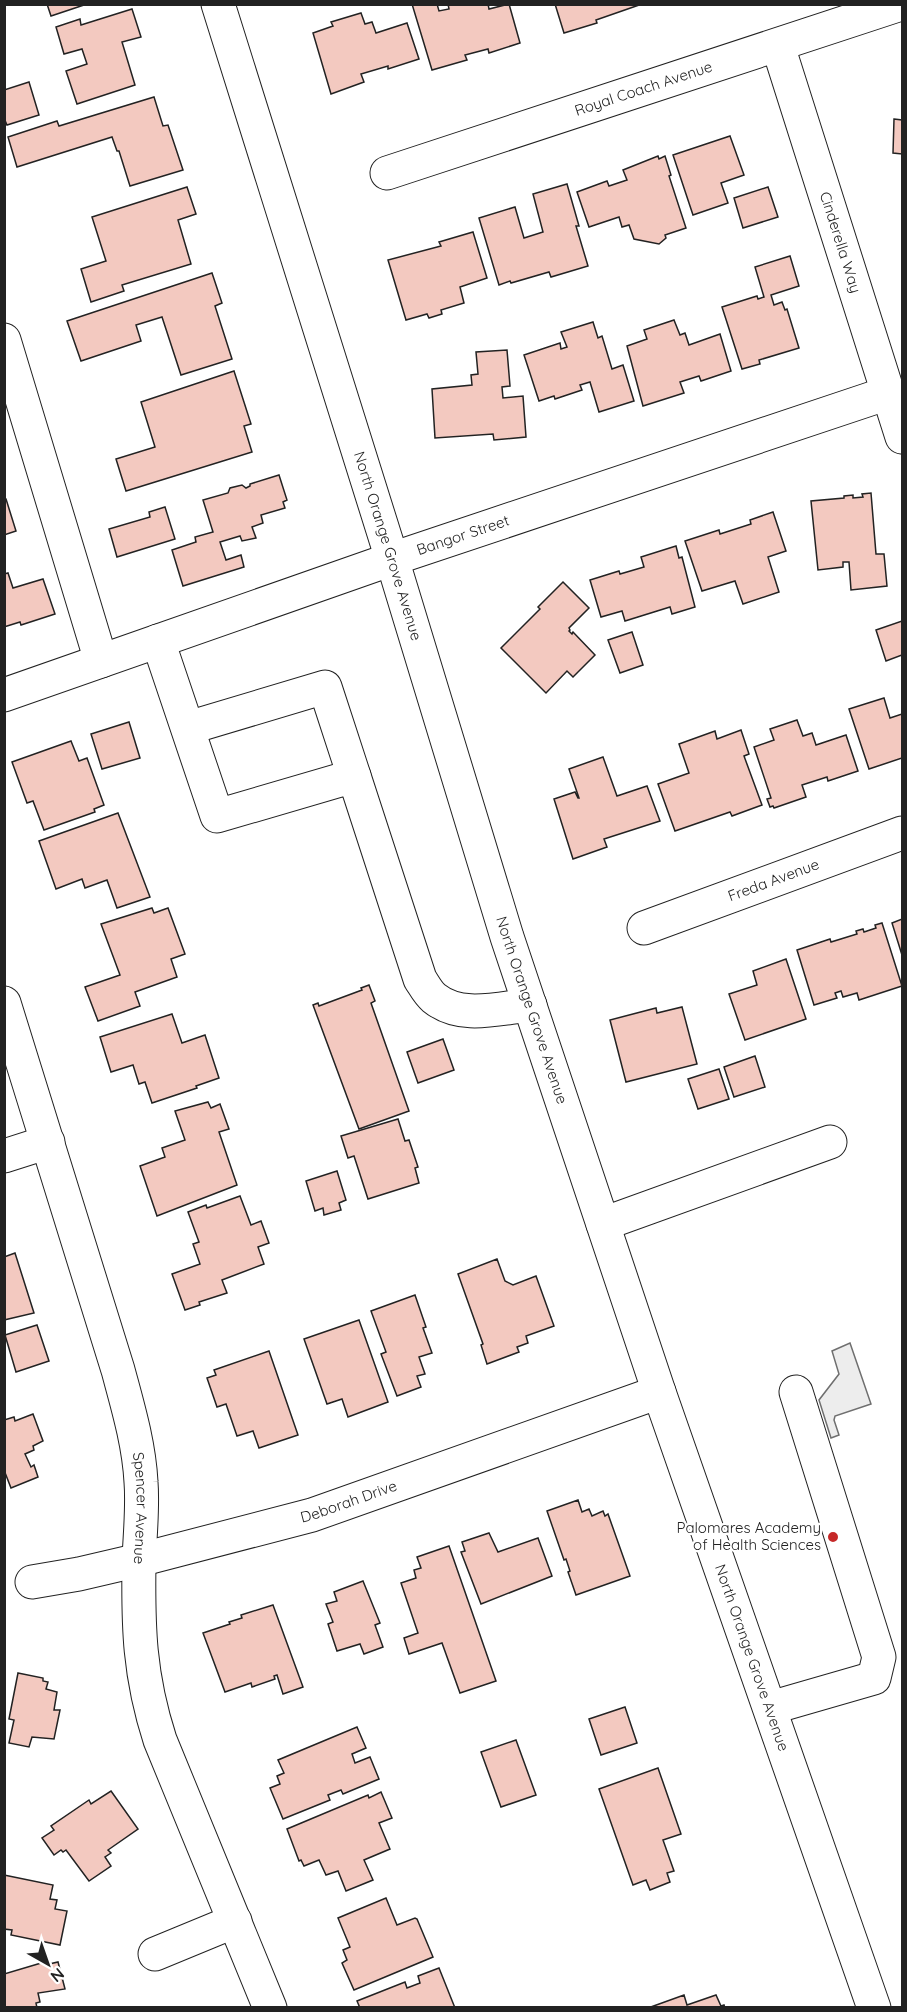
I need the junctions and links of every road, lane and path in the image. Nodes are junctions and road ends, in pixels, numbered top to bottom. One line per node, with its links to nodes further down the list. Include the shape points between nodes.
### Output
1 (218, 4): 8 (street, North Orange Grove Avenue)
2 (901, 4): 3 (street, Royal Coach Avenue)
3 (778, 46): 4 (street, Royal Coach Avenue); 6 (street, Cinderella Way)
4 (387, 173)
5 (4, 340): 10 (street)
6 (888, 393): 7 (street, Cinderella Way); 8 (street, Bangor Street)
7 (903, 437)
8 (392, 559): 9 (street, Bangor Street); 17 (street, North Orange Grove Avenue)
9 (158, 641): 10 (street, Bangor Street); 12 (street)
10 (101, 660): 11 (street, Bangor Street)
11 (4, 694)
12 (188, 728): 13 (street, via 217,816); 13 (street, via 325,687)
13 (354, 776): 17 (street, via 420,979 432,997 452,1010 471,1012)
14 (903, 833): 15 (street, Freda Avenue)
15 (644, 928)
16 (4, 1003): 18 (street, Spencer Avenue)
17 (530, 1005): 21 (street, North Orange Grove Avenue)
18 (48, 1142): 20 (street); 24 (street, Spencer Avenue, via 133,1427 141,1483)
19 (830, 1142): 21 (street)
20 (4, 1156)
21 (603, 1224): 22 (street, North Orange Grove Avenue)
22 (659, 1392): 24 (street, Deborah Drive, via 312,1515); 27 (street, North Orange Grove Avenue)
23 (796, 1392): 26 (street)
24 (139, 1560): 25 (street, Deborah Drive); 28 (street, Spencer Avenue, via 139,1635 149,1706)
25 (32, 1582)
26 (888, 1677): 27 (street)
27 (770, 1708): 31 (street, North Orange Grove Avenue)
28 (235, 1922): 29 (street); 30 (street, Spencer Avenue)
29 (155, 1954)
30 (270, 2007)
31 (874, 2007)

